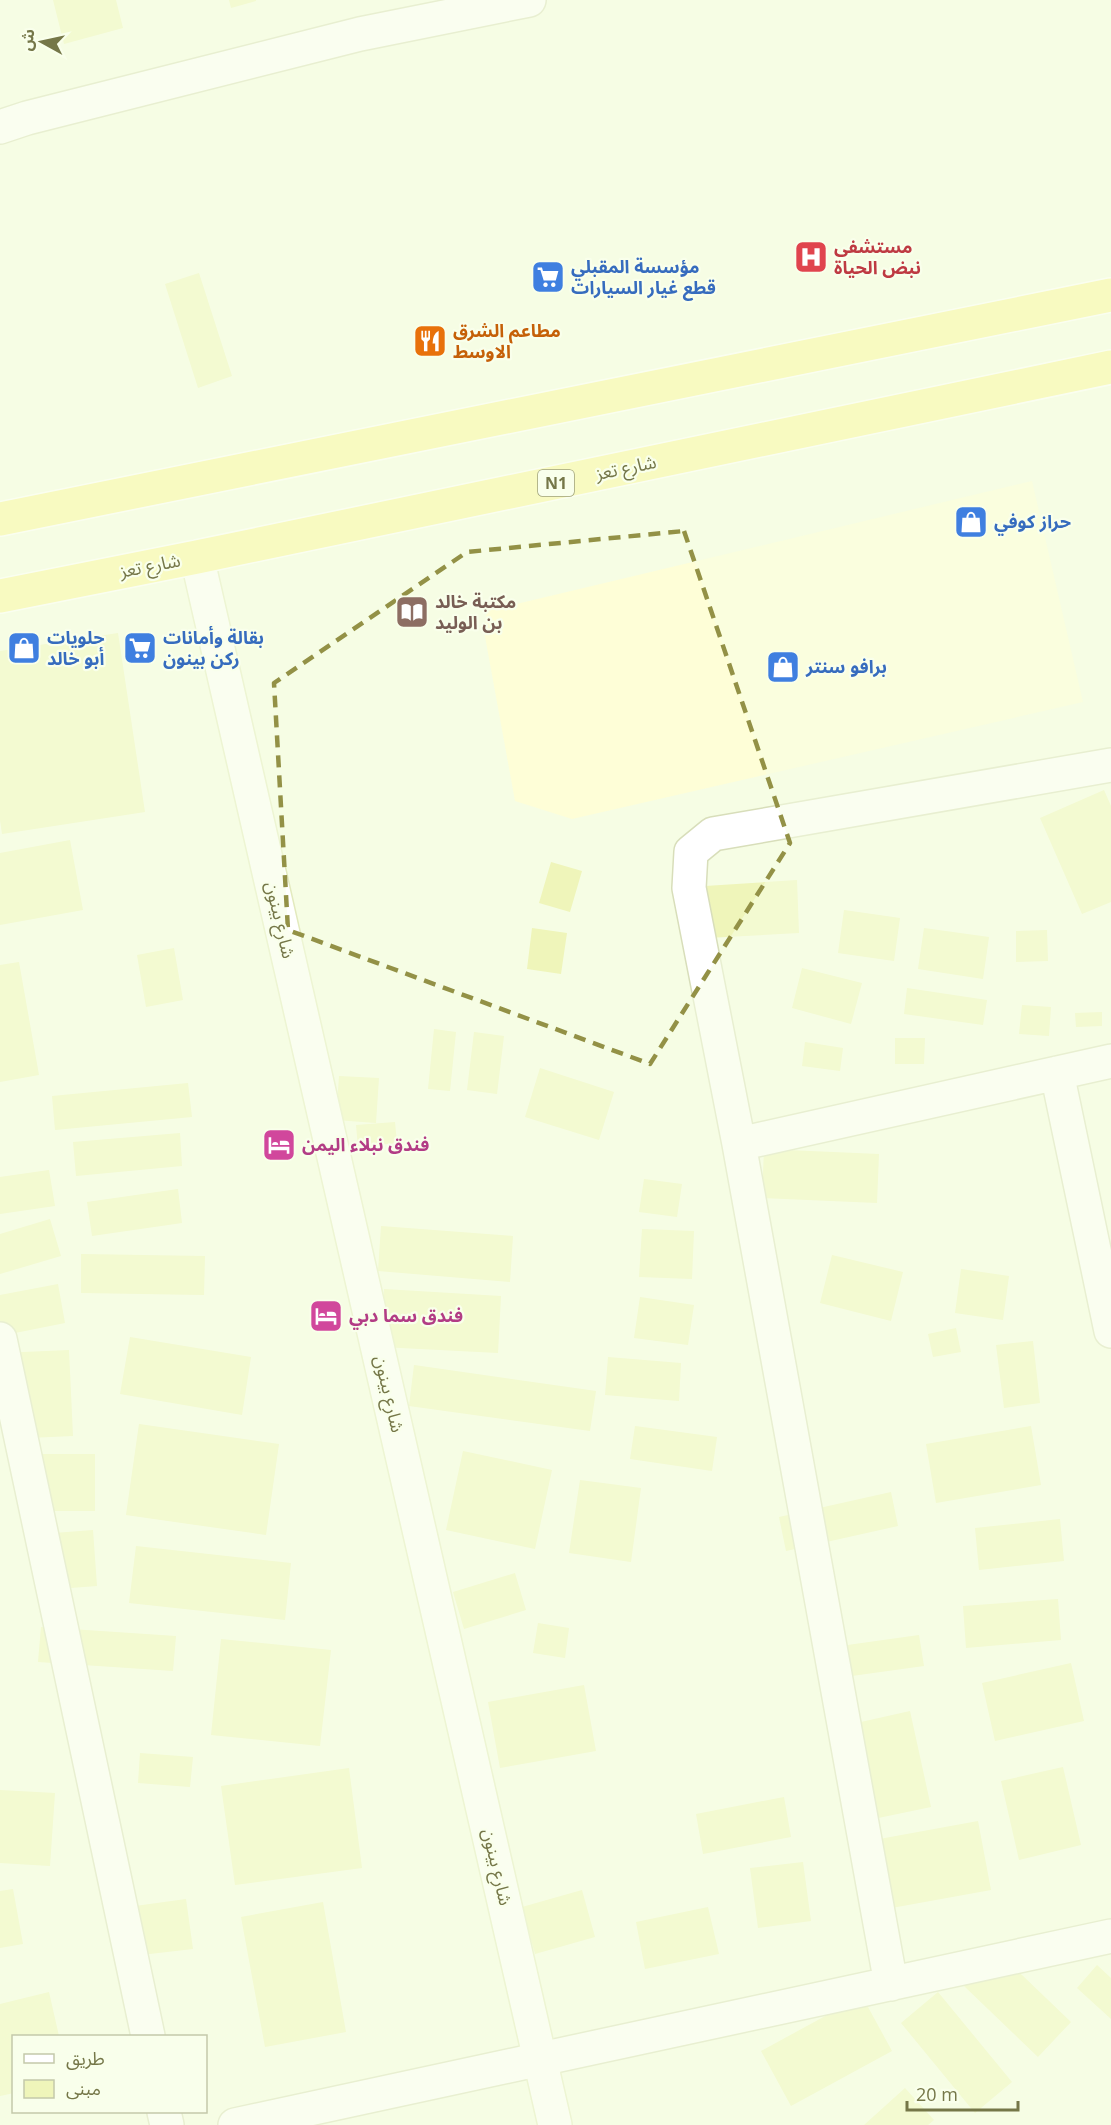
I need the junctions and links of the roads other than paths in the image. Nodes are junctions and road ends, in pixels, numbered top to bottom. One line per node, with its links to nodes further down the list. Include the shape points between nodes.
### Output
1 (530, 0): 2 (street, via 360,34)
2 (0, 128)
3 (1111, 295): 5 (highway)
4 (1111, 367): 6 (highway, شارع تعز / N1)
5 (0, 519)
6 (197, 557): 7 (highway, شارع تعز / N1); 17 (street, شارع بينون)
7 (0, 596)
8 (1111, 765): 11 (street, via 713,834 691,852 689,888)
9 (1111, 1061): 10 (street)
10 (1058, 1073): 11 (street); 12 (street)
11 (739, 1144): 15 (street)
12 (1111, 1331)
13 (0, 1339): 16 (street)
14 (1111, 1936): 15 (street)
15 (891, 1984): 17 (street)
16 (148, 2035)
17 (541, 2059): 18 (street); 19 (street, شارع بينون)
18 (235, 2125)
19 (555, 2125)

